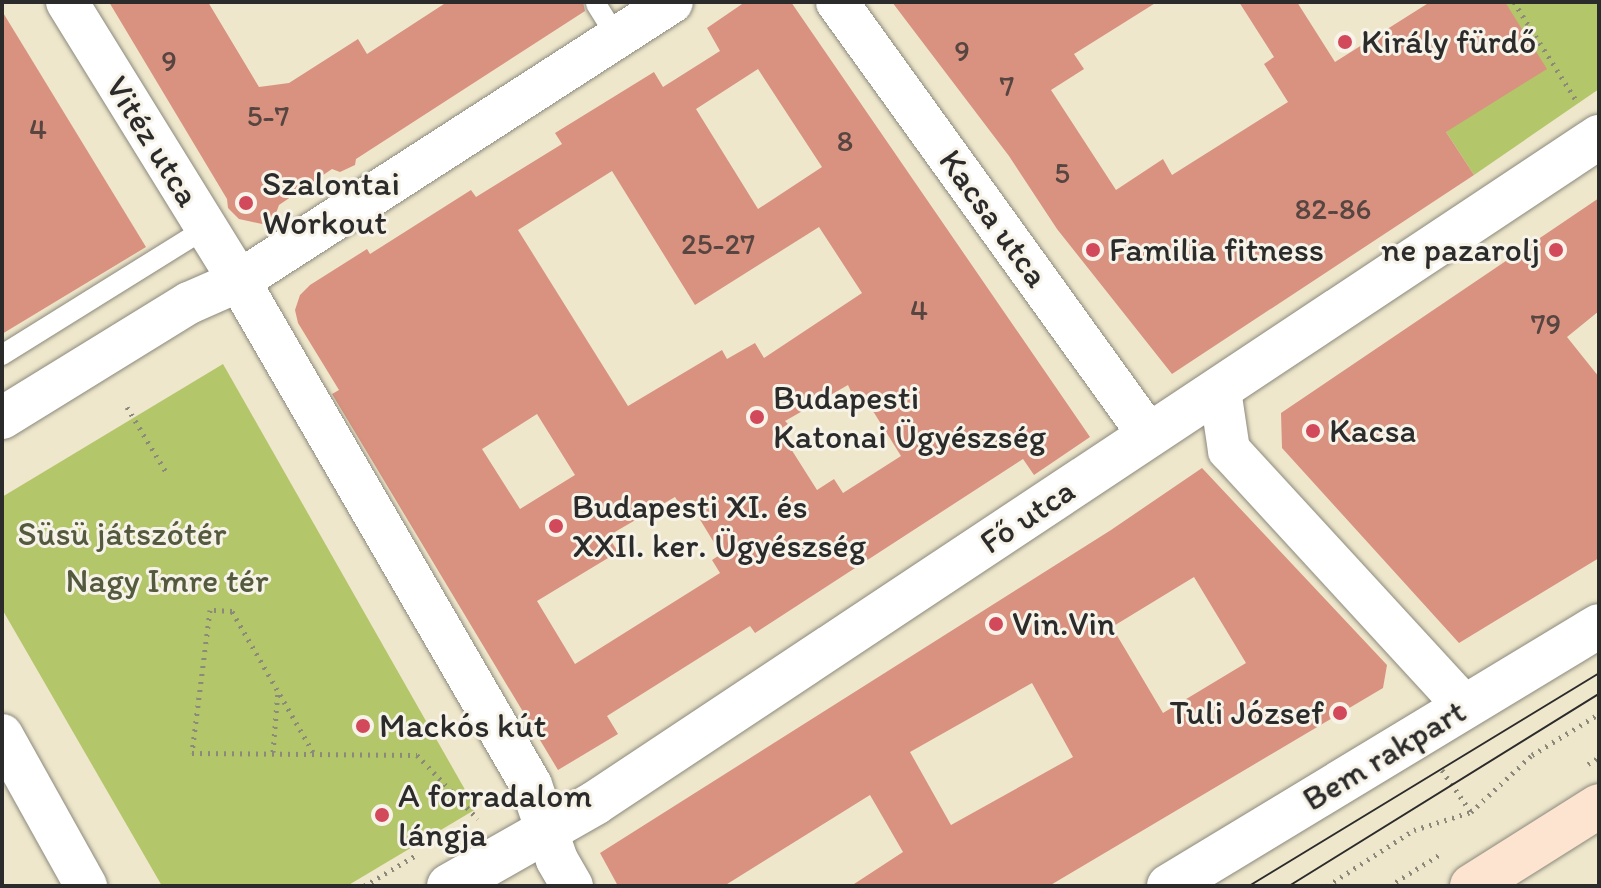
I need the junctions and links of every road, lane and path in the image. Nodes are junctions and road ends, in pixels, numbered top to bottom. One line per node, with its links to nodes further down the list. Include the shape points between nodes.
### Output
1 (67, 2): 6 (street, Vitéz utca)
2 (672, 2): 7 (street, via 607,21)
3 (837, 2): 12 (street, Kacsa utca)
4 (1514, 2): 5 (path)
5 (1590, 122): 9 (street, Fő utca)
6 (206, 228): 7 (street, Vitéz utca); 8 (lane)
7 (239, 281): 11 (street, via 189,303); 23 (street, via 531,785)
8 (2, 355)
9 (1220, 390): 12 (street, Fő utca); 16 (street, via 1229,450)
10 (127, 407): 13 (path)
11 (2, 418)
12 (1149, 435): 23 (street, Fő utca)
13 (166, 472)
14 (1599, 626): 16 (street, Bem rakpart)
15 (278, 689): 19 (path); 19 (path, via 232,611 210,610 192,753); 20 (path)
16 (1464, 706): 27 (street, Bem rakpart)
17 (1599, 714): 28 (path, via 1532,755 1471,812 1414,830)
18 (2, 735): 24 (street)
19 (273, 752): 20 (path)
20 (313, 752): 22 (path, via 417,755)
21 (1599, 806): 29 (main road)
22 (478, 819)
23 (548, 833): 25 (street, Fő utca); 26 (street)
24 (86, 886)
25 (449, 886)
26 (572, 886)
27 (1169, 886)
28 (1327, 886)
29 (1472, 886)

